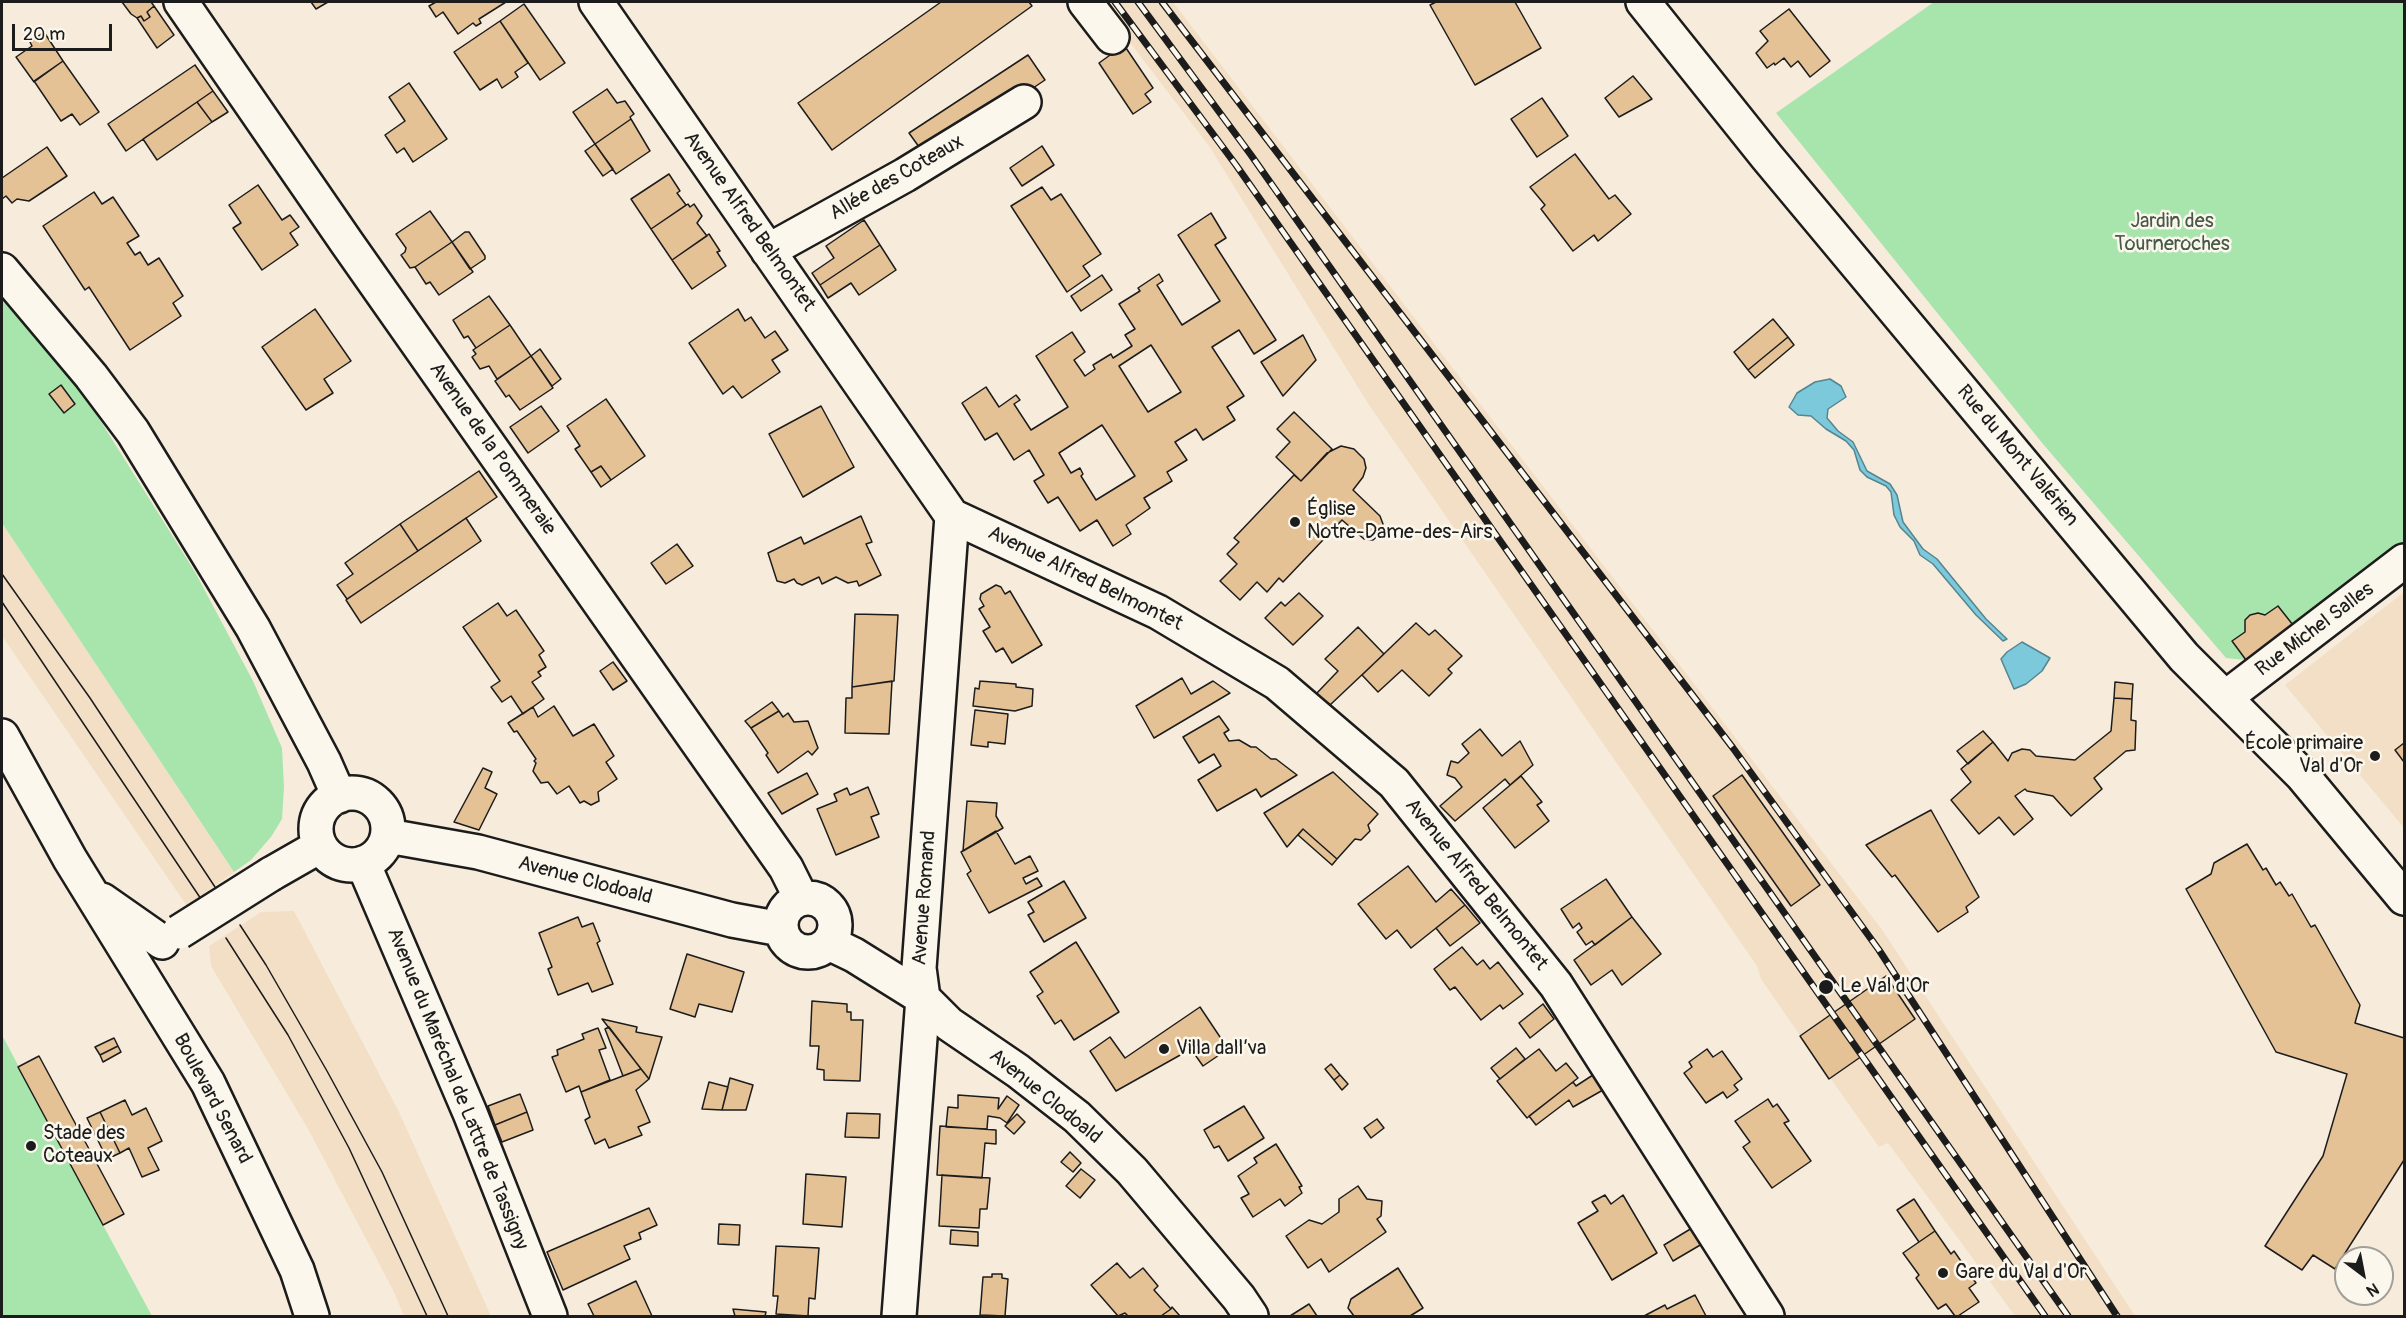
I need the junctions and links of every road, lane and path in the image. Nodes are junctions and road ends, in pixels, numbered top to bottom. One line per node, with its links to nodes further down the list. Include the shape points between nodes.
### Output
1 (181, 2): 18 (street, Avenue de la Pommeraie, via 786,867)
2 (596, 2): 7 (street, Avenue Alfred Belmontet)
3 (1085, 2): 5 (street)
4 (1643, 2): 11 (street, Rue du Mont Valérien, via 1767,157 2177,648)
5 (1112, 37)
6 (1024, 102): 7 (street, Allée des Coteaux, via 905,175)
7 (768, 250): 9 (street, Avenue Alfred Belmontet)
8 (2, 270): 13 (street, via 133,432 253,628)
9 (952, 516): 24 (street, Avenue Romand, via 919,968); 29 (street, Avenue Alfred Belmontet, via 1158,612 1277,683 1394,783 1556,985)
10 (2404, 561): 11 (street, Rue Michel Salles)
11 (2225, 698): 19 (street, Rue du Mont Valérien, via 2301,775)
12 (2, 736): 17 (street, Boulevard Senard)
13 (339, 796): 14 (street, via 361,794 371,799 385,815); 15 (street, via 318,817)
14 (388, 836): 16 (street, via 379,853); 20 (street, Avenue Clodoald, via 478,852 732,920)
15 (320, 846): 16 (street, via 338,863); 21 (street, bridge)
16 (363, 863): 26 (street, Avenue du Maréchal de Lattre de Tassigny, via 470,1113)
17 (90, 892): 21 (street, Boulevard Senard); 23 (street, Boulevard Senard)
18 (801, 898): 20 (street, via 788,907); 22 (street, via 820,900 833,914 835,931)
19 (2404, 898)
20 (781, 929): 22 (street, via 785,940 804,952 813,952)
21 (171, 937): 23 (street)
22 (829, 943): 24 (street, Avenue Clodoald)
23 (132, 959): 25 (street, Boulevard Senard, via 208,1083 297,1270)
24 (923, 999): 27 (street, Avenue Romand); 28 (street, Avenue Clodoald, via 949,1024 1077,1117 1125,1163)
25 (312, 1317)
26 (550, 1317)
27 (899, 1317)
28 (1251, 1317)
29 (1767, 1317)

